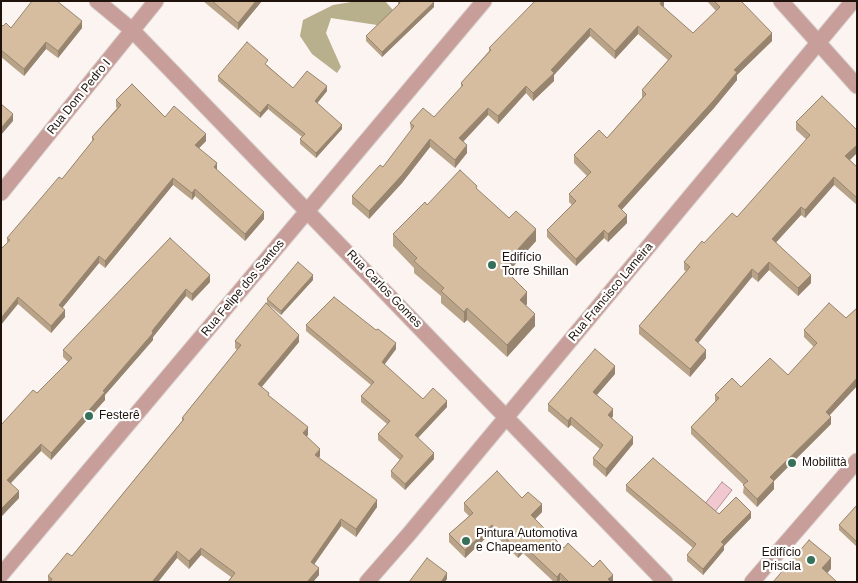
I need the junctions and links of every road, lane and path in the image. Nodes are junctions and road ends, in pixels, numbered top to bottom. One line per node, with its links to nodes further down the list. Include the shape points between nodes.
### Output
1 (97, 1): 6 (street, Rua Carlos Gomes)
2 (156, 1): 6 (street, Rua Dom Pedro I)
3 (484, 1): 10 (street, Rua Felipe dos Santos)
4 (780, 1): 7 (street)
5 (853, 1): 7 (street, Rua Francisco Lameira)
6 (132, 30): 9 (street, Rua Dom Pedro I); 10 (street, Rua Carlos Gomes)
7 (818, 43): 8 (street); 11 (street, Rua Francisco Lameira)
8 (857, 86)
9 (1, 193)
10 (308, 210): 11 (street, Rua Carlos Gomes); 13 (street, Rua Felipe dos Santos)
11 (507, 417): 14 (street, Rua Francisco Lameira); 15 (street, Rua Carlos Gomes)
12 (857, 461): 16 (street)
13 (1, 575)
14 (366, 582)
15 (665, 582)
16 (752, 582)

